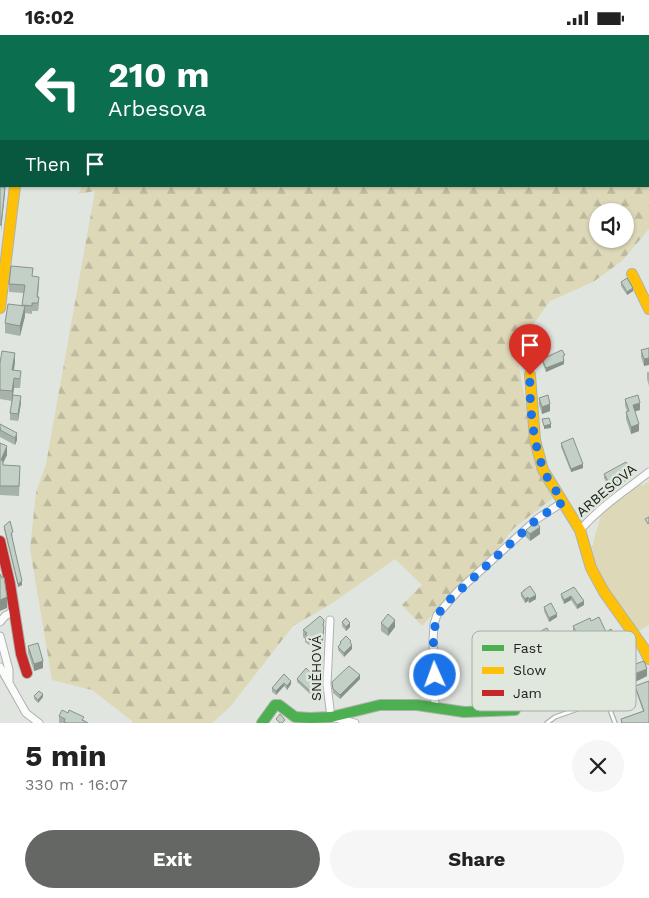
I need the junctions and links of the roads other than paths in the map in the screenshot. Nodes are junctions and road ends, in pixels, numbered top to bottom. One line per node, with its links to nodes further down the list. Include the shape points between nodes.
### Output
1 (15, 187): 3 (street)
2 (632, 274): 4 (street)
3 (0, 308)
4 (649, 309)
5 (530, 375): 7 (street, ARBESOVA, via 535,440 543,470)
6 (649, 472): 8 (street, ARBESOVA, via 593,515)
7 (563, 502): 8 (street, ARBESOVA); 20 (street, via 537,519 458,591 437,615 433,641)
8 (580, 529): 13 (street, ARBESOVA, via 591,568)
9 (0, 541): 10 (street)
10 (14, 611): 12 (street); 18 (street, via 21,654)
11 (330, 619): 24 (street, SNĚHOVÁ, via 327,685)
12 (0, 622)
13 (632, 631)
14 (0, 636): 19 (street, via 9,670)
15 (636, 637): 16 (street, ARBESOVA)
16 (649, 659)
17 (0, 667): 19 (street)
18 (28, 673)
19 (9, 684): 25 (street, via 26,713)
20 (435, 707): 21 (street, SNĚHOVÁ, via 464,712); 24 (street, SNĚHOVÁ, via 380,705)
21 (490, 711)
22 (572, 711): 28 (lane)
23 (610, 711): 29 (lane)
24 (331, 717): 26 (street, SNĚHOVÁ, via 295,717 275,705); 27 (street, SNĚHOVÁ)
25 (38, 723)
26 (262, 723)
27 (355, 723)
28 (547, 723)
29 (615, 723)

